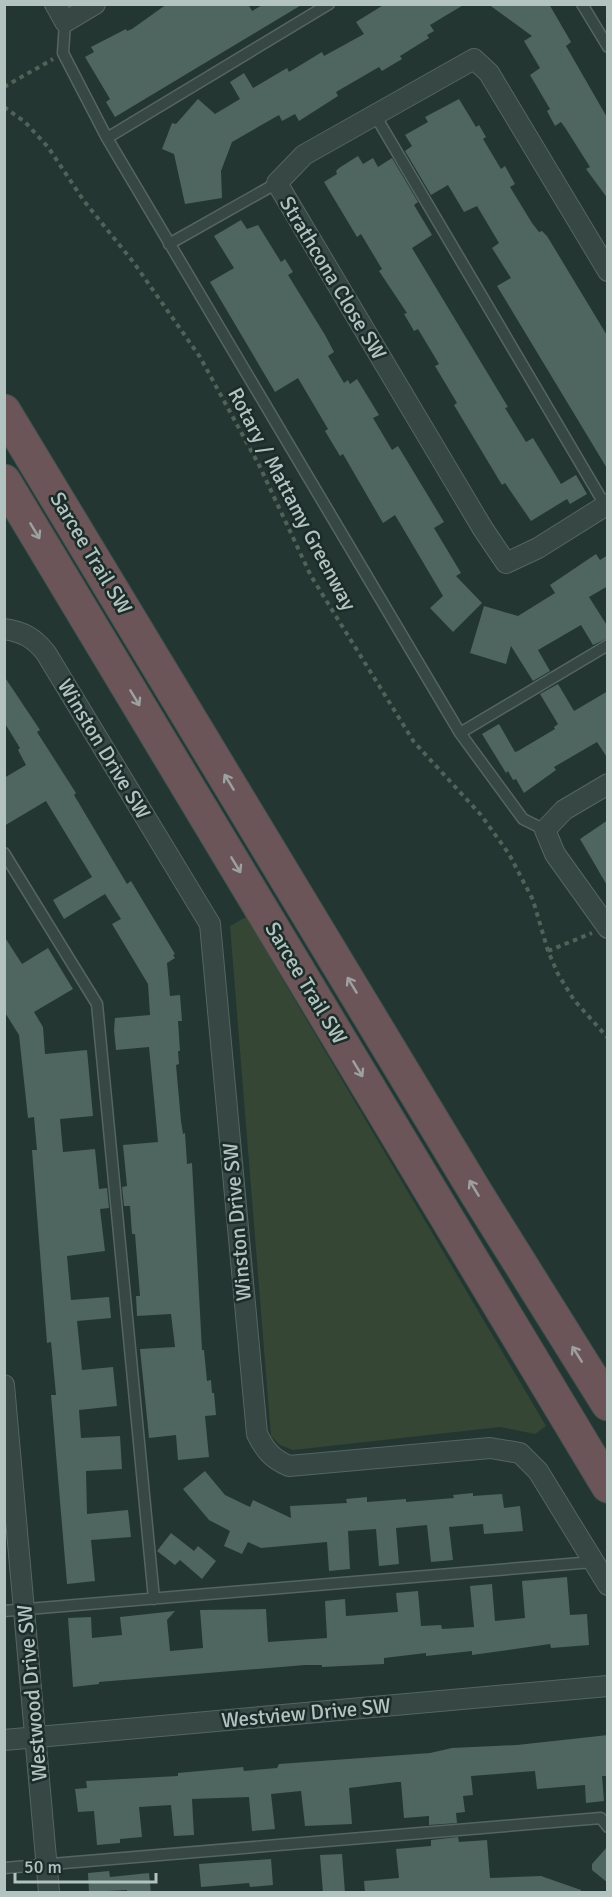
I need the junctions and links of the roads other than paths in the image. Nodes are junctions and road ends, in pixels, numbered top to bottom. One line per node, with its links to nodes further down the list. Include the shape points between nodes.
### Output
1 (55, 4): 5 (street)
2 (95, 4): 5 (street)
3 (329, 4): 8 (lane)
4 (582, 4): 6 (lane)
5 (65, 22): 8 (lane, via 63,53)
6 (608, 47)
7 (375, 115): 9 (street, Strathcona Close SW, via 304,155); 11 (street, Strathcona Close SW, via 474,59 489,73); 14 (lane)
8 (107, 138): 10 (lane)
9 (277, 183): 10 (lane); 14 (street, Strathcona Close SW, via 506,563 538,548)
10 (169, 244): 17 (lane)
11 (608, 271)
12 (4, 411): 23 (highway, Sarcee Trail SW, one-way to 12)
13 (4, 481): 24 (highway, Sarcee Trail SW, one-way to 24)
14 (606, 504)
15 (12, 631): 25 (street, Winston Drive SW, via 35,640 46,652 210,924 257,1434 263,1447 273,1459 289,1466 490,1448 520,1453 538,1471)
16 (608, 645): 17 (lane)
17 (460, 733): 19 (lane, via 523,819)
18 (608, 784): 19 (street, via 564,810)
19 (545, 830): 21 (street, via 555,855)
20 (4, 853): 27 (lane, via 97,1004)
21 (607, 925)
22 (4, 1385): 28 (street, Westwood Drive SW)
23 (608, 1404)
24 (608, 1486)
25 (594, 1562): 26 (street, Winston Drive SW); 27 (lane)
26 (608, 1585)
27 (154, 1599): 28 (lane)
28 (24, 1609): 29 (lane); 31 (street, Westwood Drive SW)
29 (4, 1611)
30 (608, 1686): 31 (street, Westview Drive SW)
31 (37, 1737): 32 (street, Westview Drive SW); 34 (street, Westwood Drive SW)
32 (4, 1740)
33 (608, 1827): 34 (lane, via 601,1818)
34 (46, 1864): 35 (lane); 36 (street, Westwood Drive SW)
35 (4, 1868)
36 (49, 1893)

